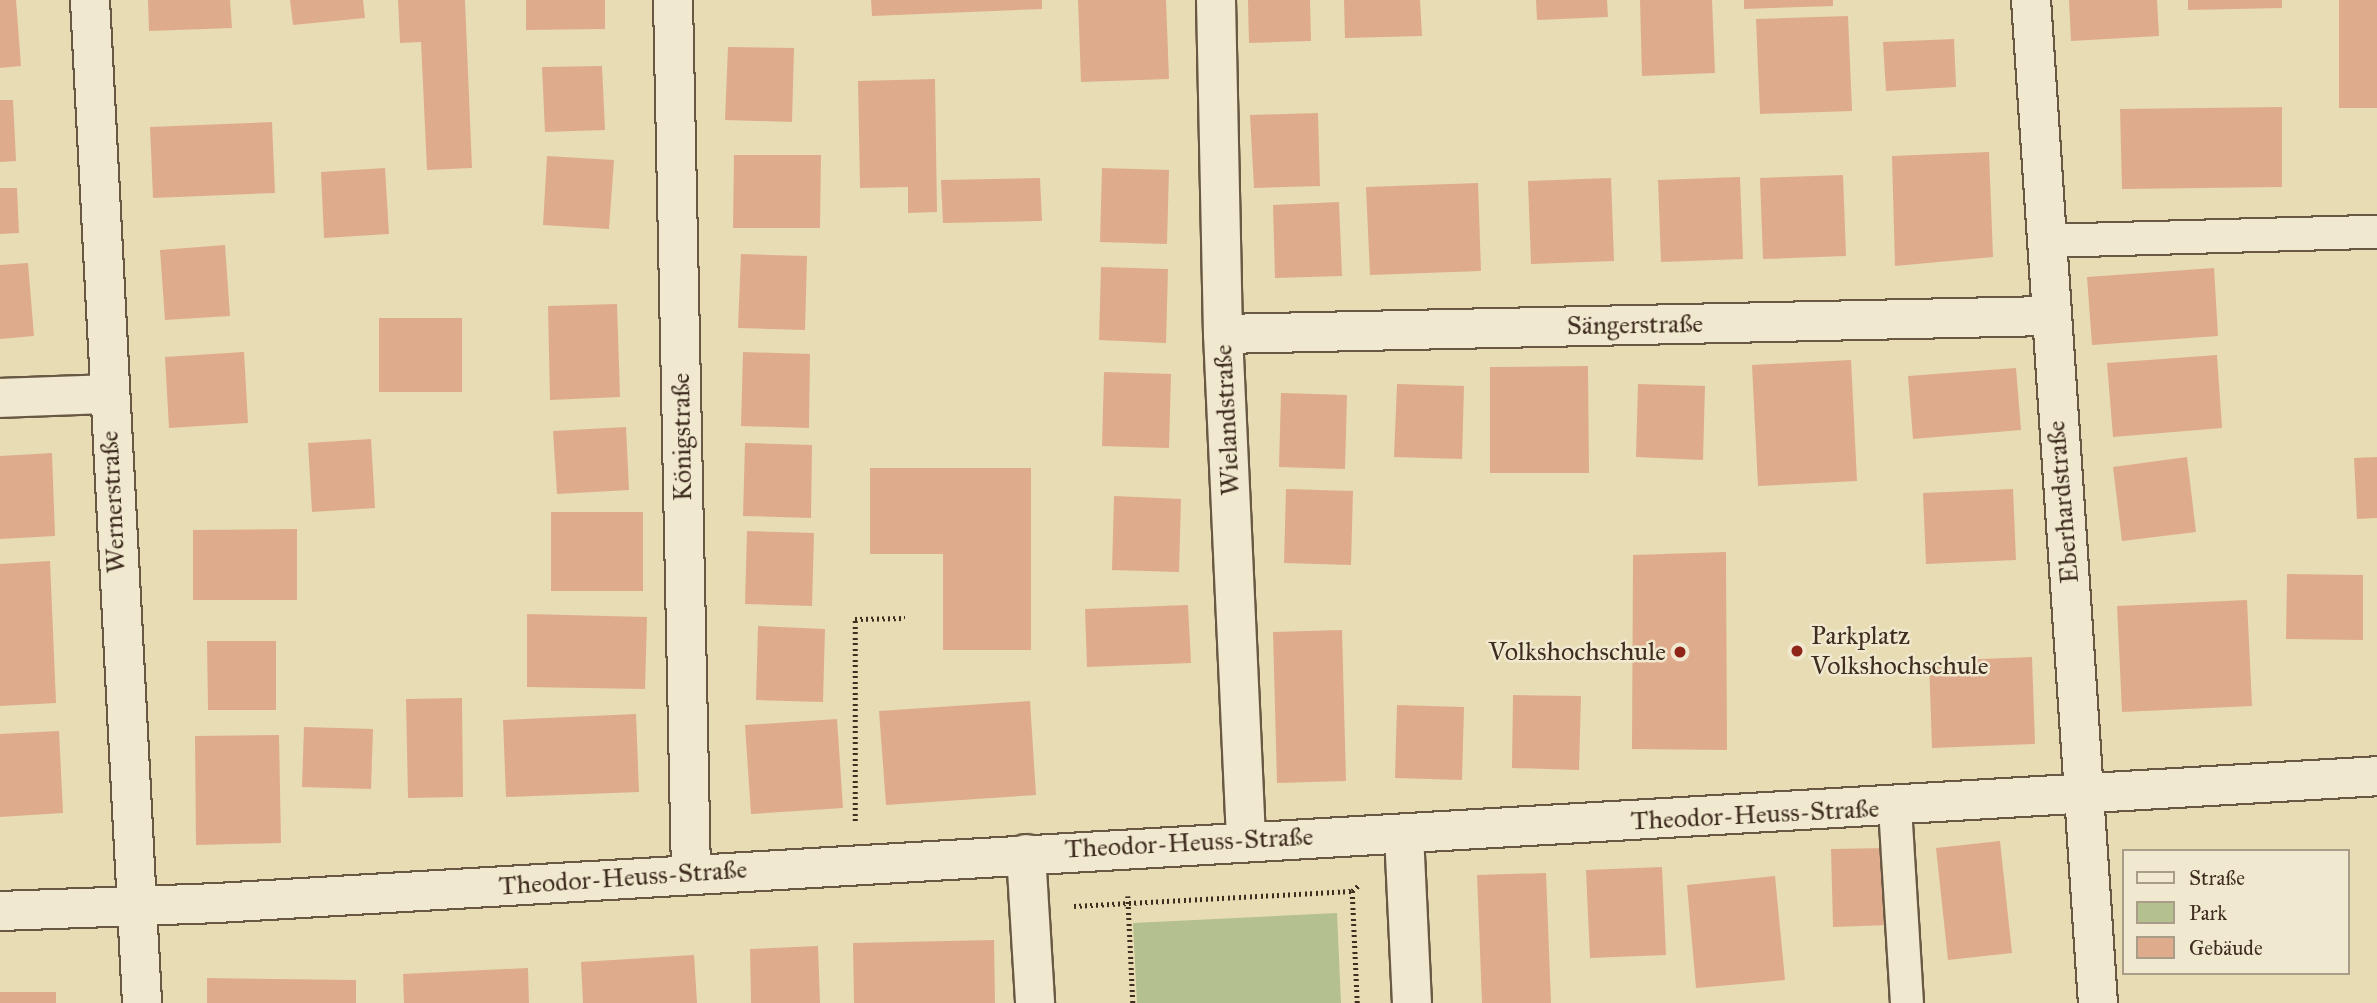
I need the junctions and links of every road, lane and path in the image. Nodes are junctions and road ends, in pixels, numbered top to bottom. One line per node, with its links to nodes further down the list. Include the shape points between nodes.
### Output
1 (90, 0): 9 (street, Wernerstraße)
2 (673, 0): 20 (street, Königstraße)
3 (1216, 0): 8 (street, Wielandstraße)
4 (2031, 0): 6 (street, Eberhardstraße)
5 (2377, 232): 6 (lane)
6 (2045, 241): 7 (street, Eberhardstraße)
7 (2048, 316): 8 (street, Sängerstraße); 13 (street, Eberhardstraße)
8 (1223, 334): 16 (street, Wielandstraße)
9 (107, 394): 10 (street); 22 (street, Wernerstraße)
10 (0, 398)
11 (905, 618): 19 (path, via 855,619)
12 (2377, 776): 13 (street, Theodor-Heuss-Straße)
13 (2087, 797): 14 (street, Theodor-Heuss-Straße); 31 (street, Eberhardstraße)
14 (1895, 807): 15 (street, Theodor-Heuss-Straße); 30 (lane)
15 (1404, 834): 16 (street, Theodor-Heuss-Straße); 29 (street)
16 (1246, 839): 17 (street, Theodor-Heuss-Straße)
17 (1126, 846): 18 (street, Theodor-Heuss-Straße); 23 (path)
18 (1026, 854): 19 (street, Theodor-Heuss-Straße); 24 (street)
19 (855, 864): 20 (street, Theodor-Heuss-Straße)
20 (691, 874): 22 (street, Theodor-Heuss-Straße)
21 (1352, 891): 23 (path)
22 (135, 906): 25 (street, Theodor-Heuss-Straße); 26 (street, Wernerstraße)
23 (1128, 906): 24 (path); 28 (path)
24 (1031, 907): 27 (street)
25 (0, 911)
26 (142, 1003)
27 (1035, 1003)
28 (1133, 1003)
29 (1412, 1003)
30 (1907, 1003)
31 (2098, 1003)

